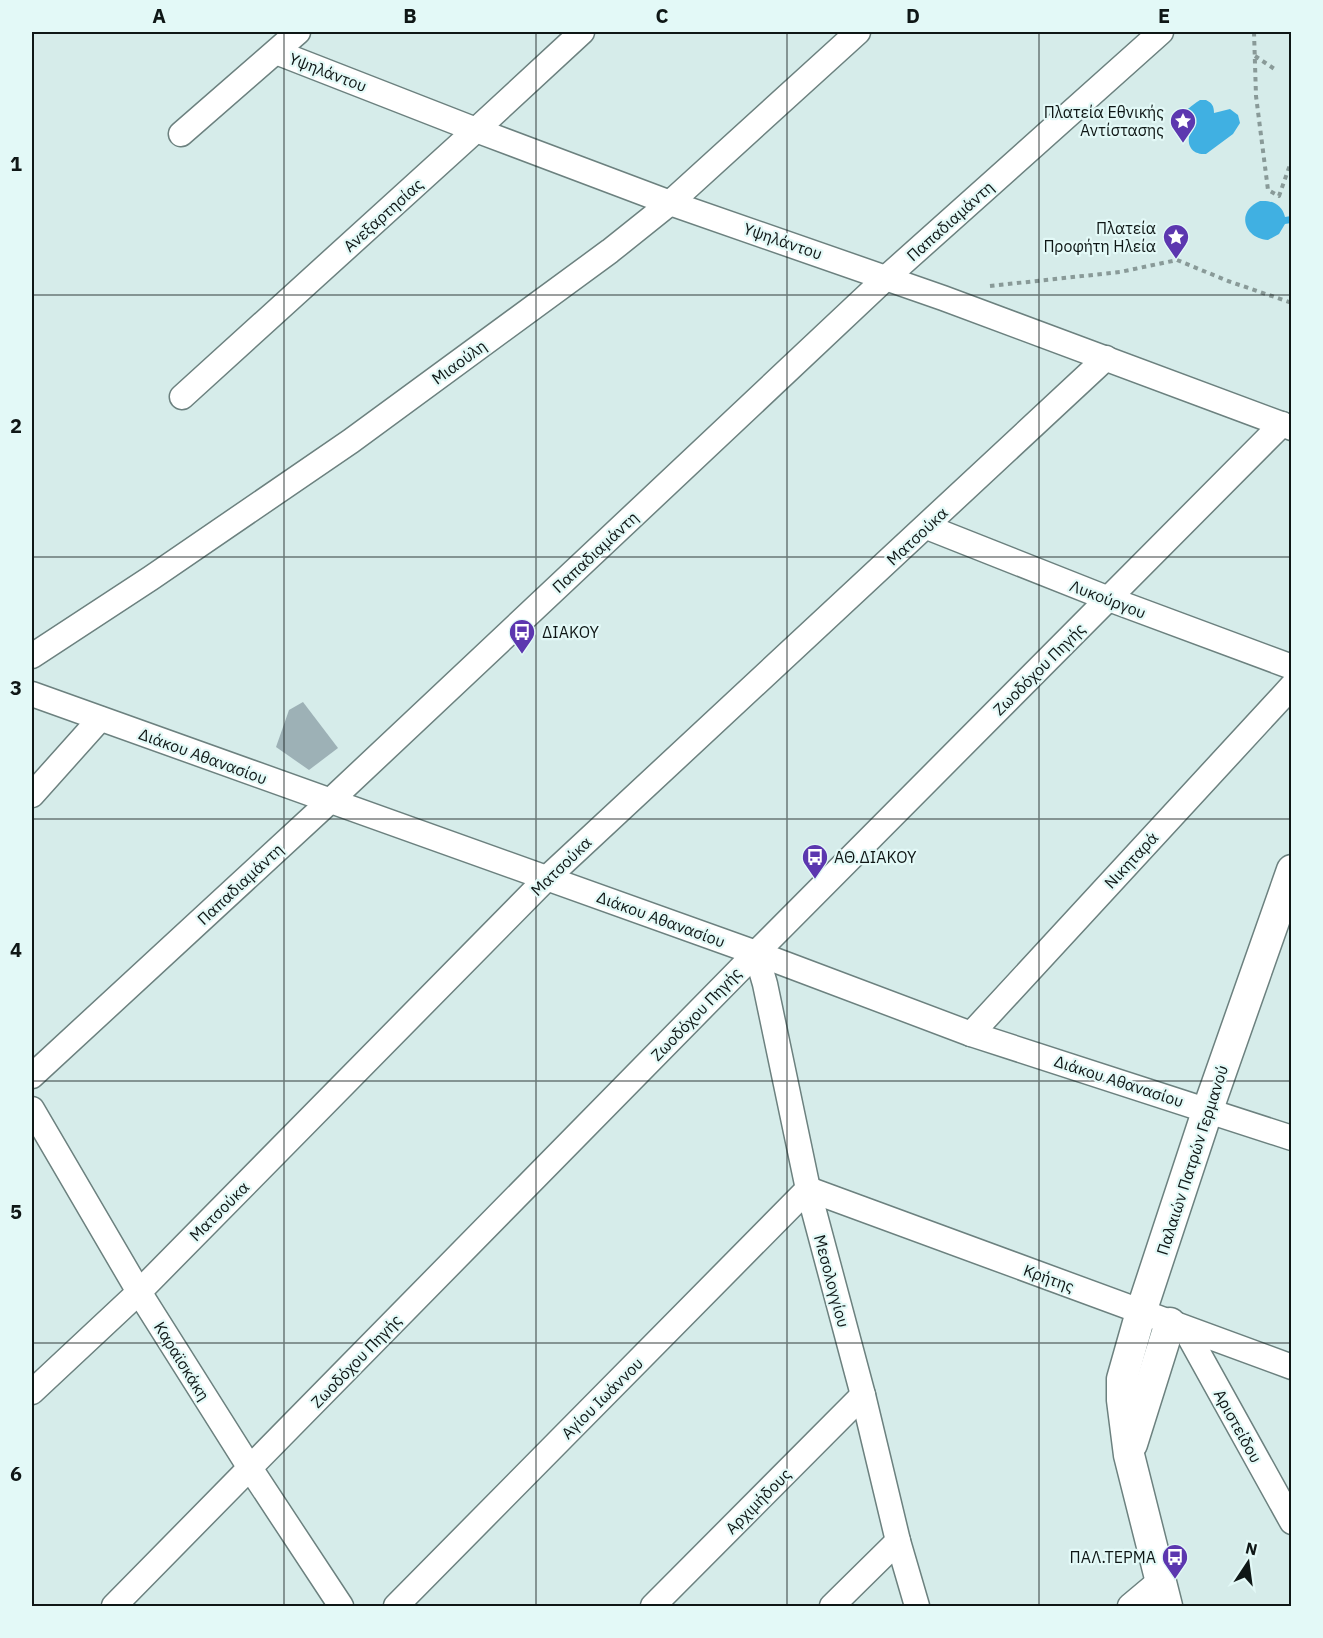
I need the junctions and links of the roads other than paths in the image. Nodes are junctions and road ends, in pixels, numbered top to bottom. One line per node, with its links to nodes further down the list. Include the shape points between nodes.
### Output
1 (298, 32): 5 (street)
2 (582, 32): 6 (street, Ανεξαρτησίας)
3 (858, 32): 8 (street, Μιαούλη)
4 (1161, 32): 9 (street, Παπαδιαμάντη)
5 (276, 52): 6 (street, Υψηλάντου); 7 (street)
6 (476, 130): 8 (street, Υψηλάντου); 11 (street, Ανεξαρτησίας)
7 (181, 134)
8 (670, 202): 9 (street, Υψηλάντου); 15 (street, Μιαούλη, via 591,265 351,441)
9 (887, 278): 10 (street, Υψηλάντου); 21 (street, Παπαδιαμάντη)
10 (1107, 357): 12 (street, Υψηλάντου); 13 (street, Ματσούκα)
11 (182, 397)
12 (1287, 426): 14 (street, Ζωοδόχου Πηγής)
13 (927, 527): 14 (street, Λυκούργου); 22 (street, Ματσούκα)
14 (1109, 599): 16 (street, Λυκούργου); 24 (street, Ζωοδόχου Πηγής)
15 (32, 656)
16 (1292, 667)
17 (1292, 686): 25 (street, Νικηταρά)
18 (32, 694): 19 (street, Διάκου Αθανασίου)
19 (100, 719): 20 (street); 21 (street, Διάκου Αθανασίου)
20 (32, 795)
21 (330, 801): 22 (street, Διάκου Αθανασίου); 26 (street, Παπαδιαμάντη)
22 (547, 879): 24 (street, Διάκου Αθανασίου); 31 (street, Ματσούκα)
23 (1288, 889): 28 (street, Παλαιών Πατρών Γερμανού)
24 (756, 953): 25 (street, Διάκου Αθανασίου); 30 (street, Μεσολογγίου); 38 (street, Ζωοδόχου Πηγής)
25 (971, 1034): 28 (street, Διάκου Αθανασίου)
26 (32, 1076)
27 (32, 1109): 31 (street, Καραϊσκάκη)
28 (1208, 1109): 29 (street, Διάκου Αθανασίου); 32 (street, Παλαιών Πατρών Γερμανού)
29 (1292, 1138)
30 (808, 1189): 32 (street, Κρήτης); 36 (street, Μεσολογγίου); 44 (street, Αγίου Ιωάννου)
31 (139, 1292): 35 (street, Ματσούκα); 38 (street, Καραϊσκάκη)
32 (1141, 1312): 33 (street, Κρήτης); 37 (street, Παλαιών Πατρών Γερμανού, via 1122,1379)
33 (1177, 1326): 34 (street, Κρήτης); 37 (street); 39 (street, Αριστείδου)
34 (1292, 1367)
35 (32, 1392)
36 (863, 1395): 40 (street, Μεσολογγίου); 45 (street, Αρχιμήδους)
37 (1128, 1455): 41 (street, Παλαιών Πατρών Γερμανού)
38 (250, 1468): 42 (street, Ζωοδόχου Πηγής); 43 (street, Καραϊσκάκη)
39 (1292, 1522)
40 (898, 1541): 46 (street); 47 (street, Μεσολογγίου)
41 (1164, 1593): 48 (street)
42 (114, 1606)
43 (341, 1606)
44 (396, 1606)
45 (653, 1606)
46 (832, 1606)
47 (917, 1606)
48 (1130, 1606)

